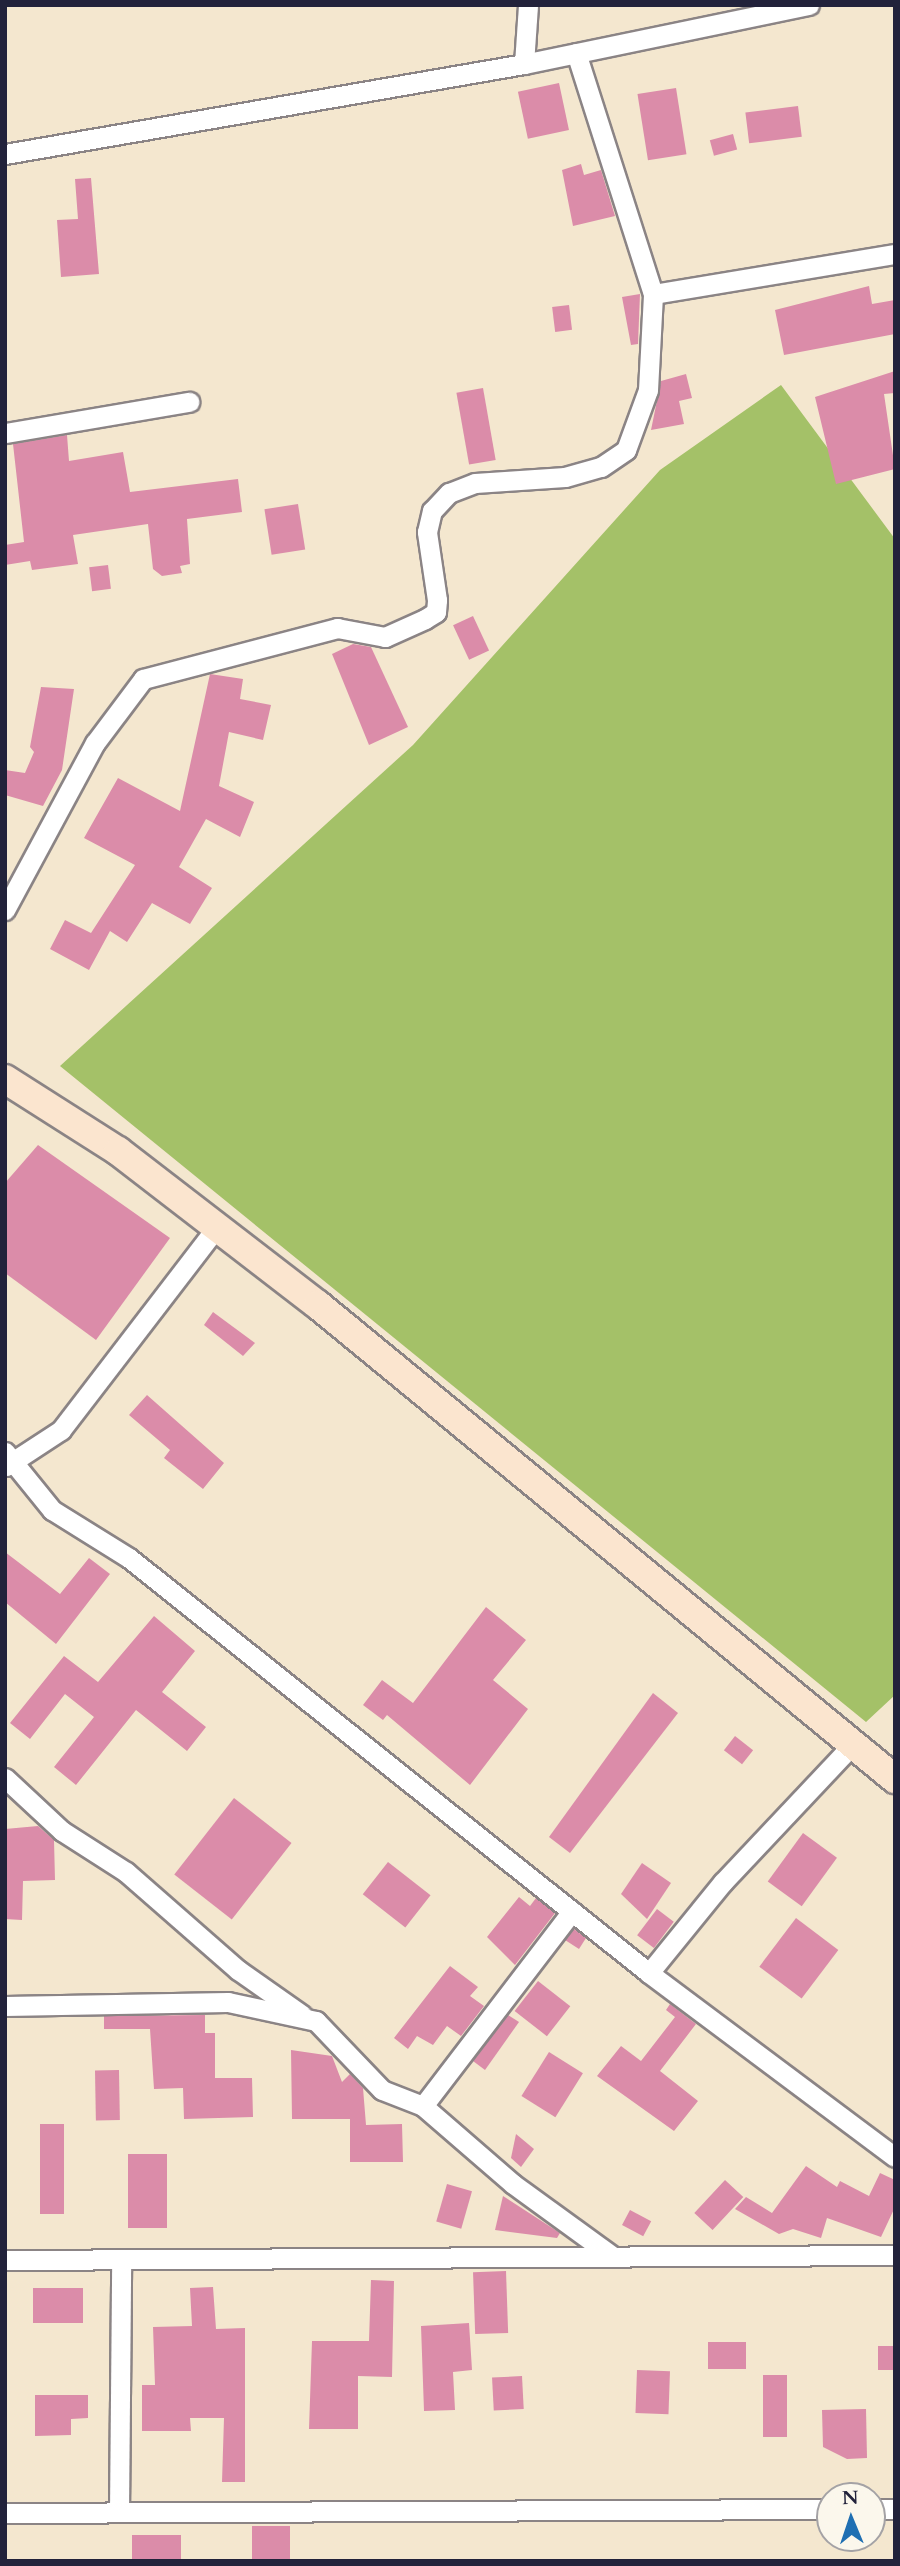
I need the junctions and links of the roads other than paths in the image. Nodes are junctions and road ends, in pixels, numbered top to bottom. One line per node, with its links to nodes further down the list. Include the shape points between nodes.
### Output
1 (528, 5): 4 (street)
2 (809, 5): 3 (street)
3 (576, 53): 4 (street); 7 (street)
4 (524, 64): 5 (street)
5 (5, 153)
6 (891, 260): 7 (street)
7 (653, 294): 10 (street, via 648,390 626,450 601,467 565,477 475,483 449,494 432,511 427,532 436,612 425,619 384,637 337,628 143,679 95,743)
8 (189, 402): 9 (street)
9 (5, 433)
10 (5, 910)
11 (5, 1079): 12 (street, via 118,1151)
12 (217, 1227): 13 (street, via 109,1375 61,1430); 14 (street)
13 (9, 1459): 17 (street, via 52,1510 130,1558)
14 (851, 1746): 16 (street); 18 (street, via 723,1882)
15 (5, 1778): 19 (street)
16 (895, 1779)
17 (572, 1911): 18 (street); 23 (street)
18 (649, 1973): 24 (street)
19 (244, 1974): 20 (street); 22 (street)
20 (228, 2003): 21 (street); 22 (street)
21 (5, 2006)
22 (308, 2019): 23 (street, via 382,2090)
23 (423, 2106): 26 (street, via 513,2184)
24 (895, 2157)
25 (895, 2255): 26 (street)
26 (612, 2256): 27 (street)
27 (121, 2259): 28 (street); 30 (street)
28 (5, 2260)
29 (816, 2509): 30 (street)
30 (119, 2512): 31 (street)
31 (5, 2513)

